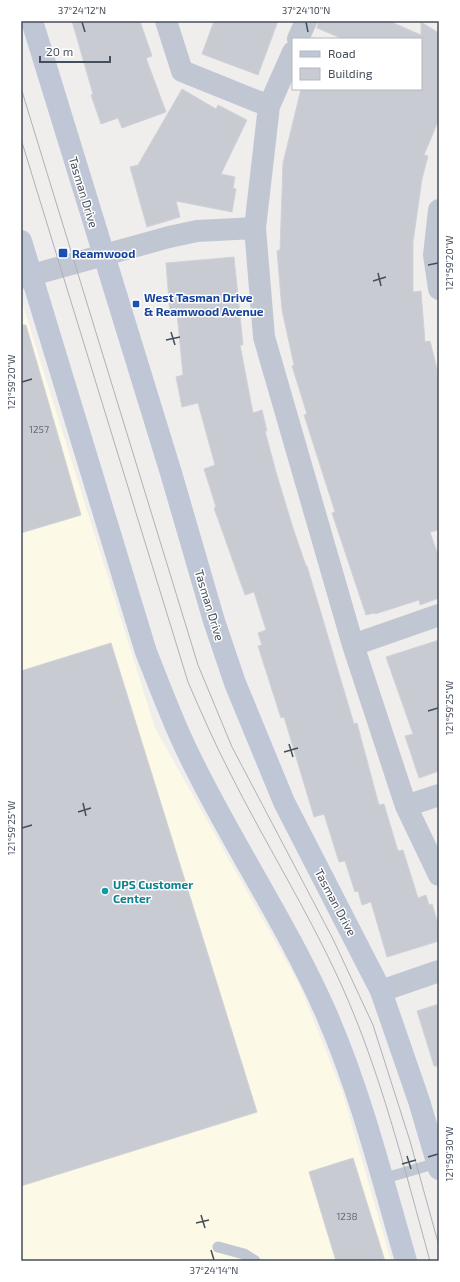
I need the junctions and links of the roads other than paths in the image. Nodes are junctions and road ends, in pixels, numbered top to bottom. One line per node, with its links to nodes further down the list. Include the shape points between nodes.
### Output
1 (32, 21): 10 (main road, Tasman Drive)
2 (166, 21): 6 (street, via 182,71)
3 (306, 21): 4 (street)
4 (298, 38)
5 (292, 54): 6 (street)
6 (269, 106): 8 (street)
7 (439, 210): 12 (street, via 434,255)
8 (255, 228): 10 (street, via 197,231); 14 (street, via 264,337)
9 (21, 241): 11 (main road)
10 (103, 255): 11 (street); 19 (main road, Tasman Drive, via 235,683 284,802)
11 (26, 277): 21 (main road, via 146,652 167,706 190,758 300,959 326,1013 353,1083)
12 (439, 289)
13 (439, 615): 14 (street)
14 (353, 646): 16 (street)
15 (439, 795): 16 (street)
16 (406, 806): 17 (street)
17 (439, 875)
18 (439, 970): 19 (street)
19 (381, 991): 20 (main road, Tasman Drive, via 417,1094)
20 (438, 1165): 21 (lane)
21 (382, 1178): 24 (main road)
22 (218, 1247): 23 (lane, via 244,1254)
23 (255, 1261)
24 (406, 1261)

